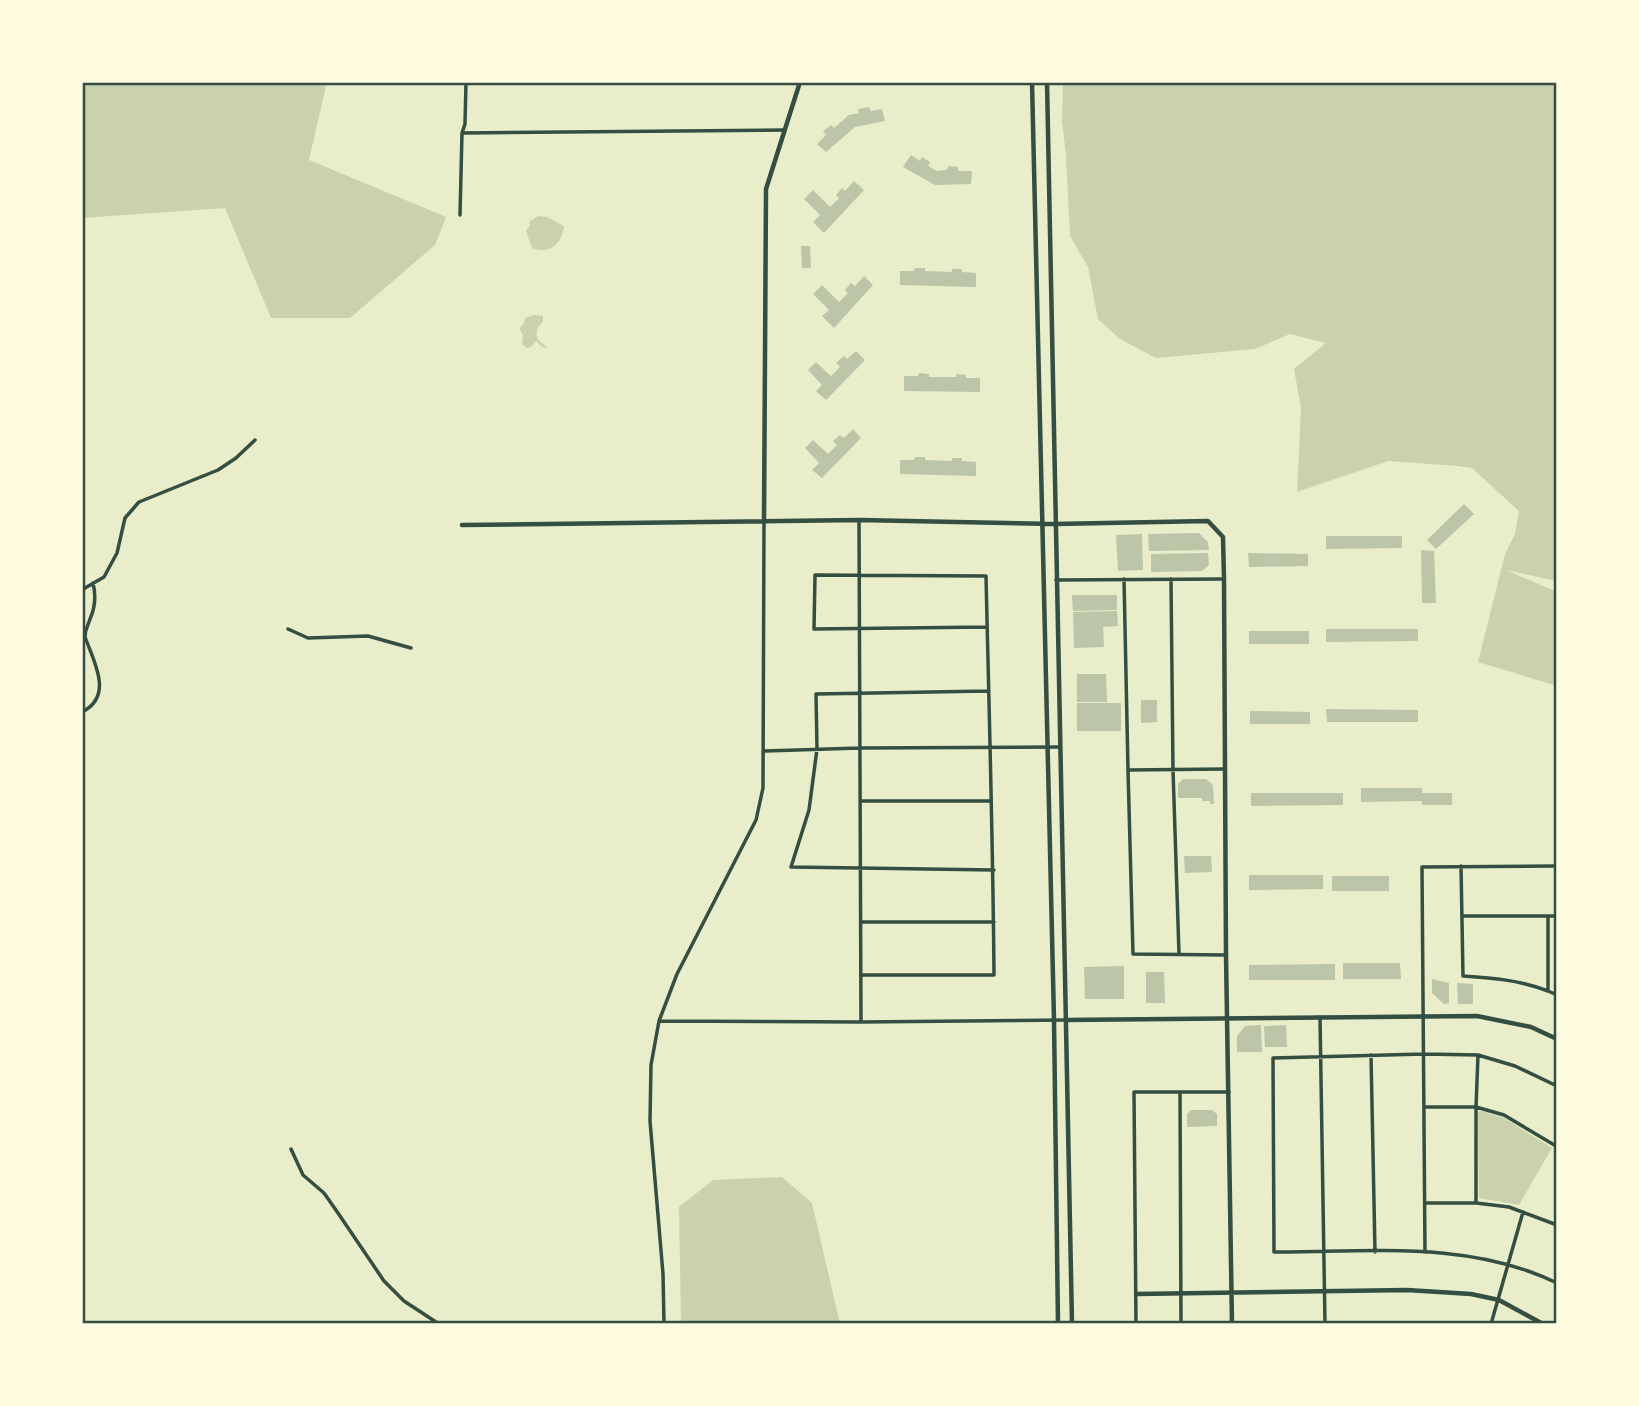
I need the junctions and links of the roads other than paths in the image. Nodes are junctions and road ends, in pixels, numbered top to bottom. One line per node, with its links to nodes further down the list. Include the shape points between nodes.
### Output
1 (466, 82): 6 (street)
2 (800, 82): 5 (street)
3 (1032, 82): 11 (street)
4 (1047, 82): 12 (street)
5 (784, 130): 6 (street); 10 (street, via 766,189)
6 (462, 133): 7 (street)
7 (460, 215)
8 (255, 440): 19 (street, via 218,470 139,502 125,519 117,552 104,577)
9 (859, 520): 10 (street); 11 (street); 14 (street)
10 (764, 522): 13 (street); 33 (street)
11 (1041, 524): 12 (street); 29 (street)
12 (1055, 524): 17 (street, via 1208,521 1223,537); 18 (street)
13 (462, 525)
14 (859, 576): 21 (street, via 986,576); 23 (street); 23 (street, via 815,575 814,629)
15 (1124, 579): 16 (street); 18 (street); 35 (street)
16 (1171, 579): 17 (street); 36 (street)
17 (1224, 579): 34 (street)
18 (1056, 580): 30 (street)
19 (93, 583): 20 (street); 27 (street, via 94,605 85,637 101,684 99,698)
20 (82, 592)
21 (987, 627): 23 (street); 25 (street)
22 (288, 629): 24 (street, via 307,638 368,636)
23 (859, 629): 26 (street)
24 (411, 648)
25 (989, 691): 26 (street); 28 (street)
26 (860, 692): 31 (street); 32 (street, via 816,694)
27 (82, 712)
28 (990, 746): 29 (street); 31 (street); 38 (street)
29 (1047, 747): 30 (street); 56 (street)
30 (1060, 747): 57 (street)
31 (860, 748): 32 (street); 37 (street)
32 (817, 749): 33 (street); 41 (street, via 809,810 791,867)
33 (765, 751): 58 (street, via 756,820 677,974)
34 (1225, 769): 36 (street); 49 (street)
35 (1128, 770): 36 (street); 48 (street, via 1133,954)
36 (1173, 770): 48 (street)
37 (860, 801): 38 (street); 41 (street)
38 (990, 801): 42 (street)
39 (1461, 866): 40 (street); 43 (street); 53 (street, via 1422,867)
40 (1557, 866)
41 (860, 869): 42 (street); 46 (street)
42 (994, 870): 47 (street)
43 (1462, 916): 44 (street); 51 (street, via 1463,976)
44 (1548, 916): 45 (street); 51 (street)
45 (1557, 916)
46 (861, 922): 47 (street); 50 (street)
47 (994, 922): 50 (street, via 994,975)
48 (1179, 954): 49 (street)
49 (1226, 956): 54 (street)
50 (861, 975): 59 (street)
51 (1548, 990): 52 (street)
52 (1557, 995)
53 (1424, 1016): 55 (street); 60 (street, via 1503,1020); 61 (street)
54 (1228, 1017): 55 (street); 57 (street); 67 (street)
55 (1320, 1017): 64 (street)
56 (1054, 1020): 57 (street); 59 (street); 88 (street)
57 (1066, 1020): 89 (street)
58 (659, 1021): 59 (street); 87 (street, via 651,1065 650,1121)
59 (861, 1022)
60 (1557, 1039)
61 (1424, 1054): 62 (street); 63 (street); 68 (street)
62 (1371, 1055): 64 (street); 77 (street)
63 (1478, 1055): 65 (street); 69 (street)
64 (1322, 1057): 76 (street); 76 (street, via 1273,1058 1274,1252)
65 (1557, 1086)
66 (1180, 1092): 67 (street); 83 (street, via 1134,1092); 84 (street)
67 (1229, 1092): 82 (street)
68 (1425, 1107): 69 (street); 72 (street)
69 (1476, 1107): 70 (street, via 1504,1115); 73 (street)
70 (1557, 1144)
71 (291, 1149): 86 (street, via 303,1175 331,1203 384,1281)
72 (1425, 1203): 73 (street); 78 (street)
73 (1476, 1203): 74 (street)
74 (1523, 1212): 75 (street); 79 (street)
75 (1557, 1225)
76 (1325, 1252): 77 (street); 81 (street)
77 (1375, 1252): 78 (street)
78 (1425, 1252): 79 (street, via 1460,1253)
79 (1508, 1263): 80 (street); 85 (street)
80 (1557, 1283)
81 (1326, 1291): 82 (street); 85 (street, via 1407,1290); 93 (street)
82 (1231, 1293): 84 (street); 92 (street)
83 (1136, 1294): 84 (street); 90 (street)
84 (1181, 1295): 91 (street)
85 (1499, 1300): 94 (street); 95 (street)
86 (439, 1324)
87 (664, 1324)
88 (1058, 1324)
89 (1072, 1324)
90 (1136, 1324)
91 (1181, 1324)
92 (1232, 1324)
93 (1325, 1324)
94 (1491, 1324)
95 (1543, 1324)

